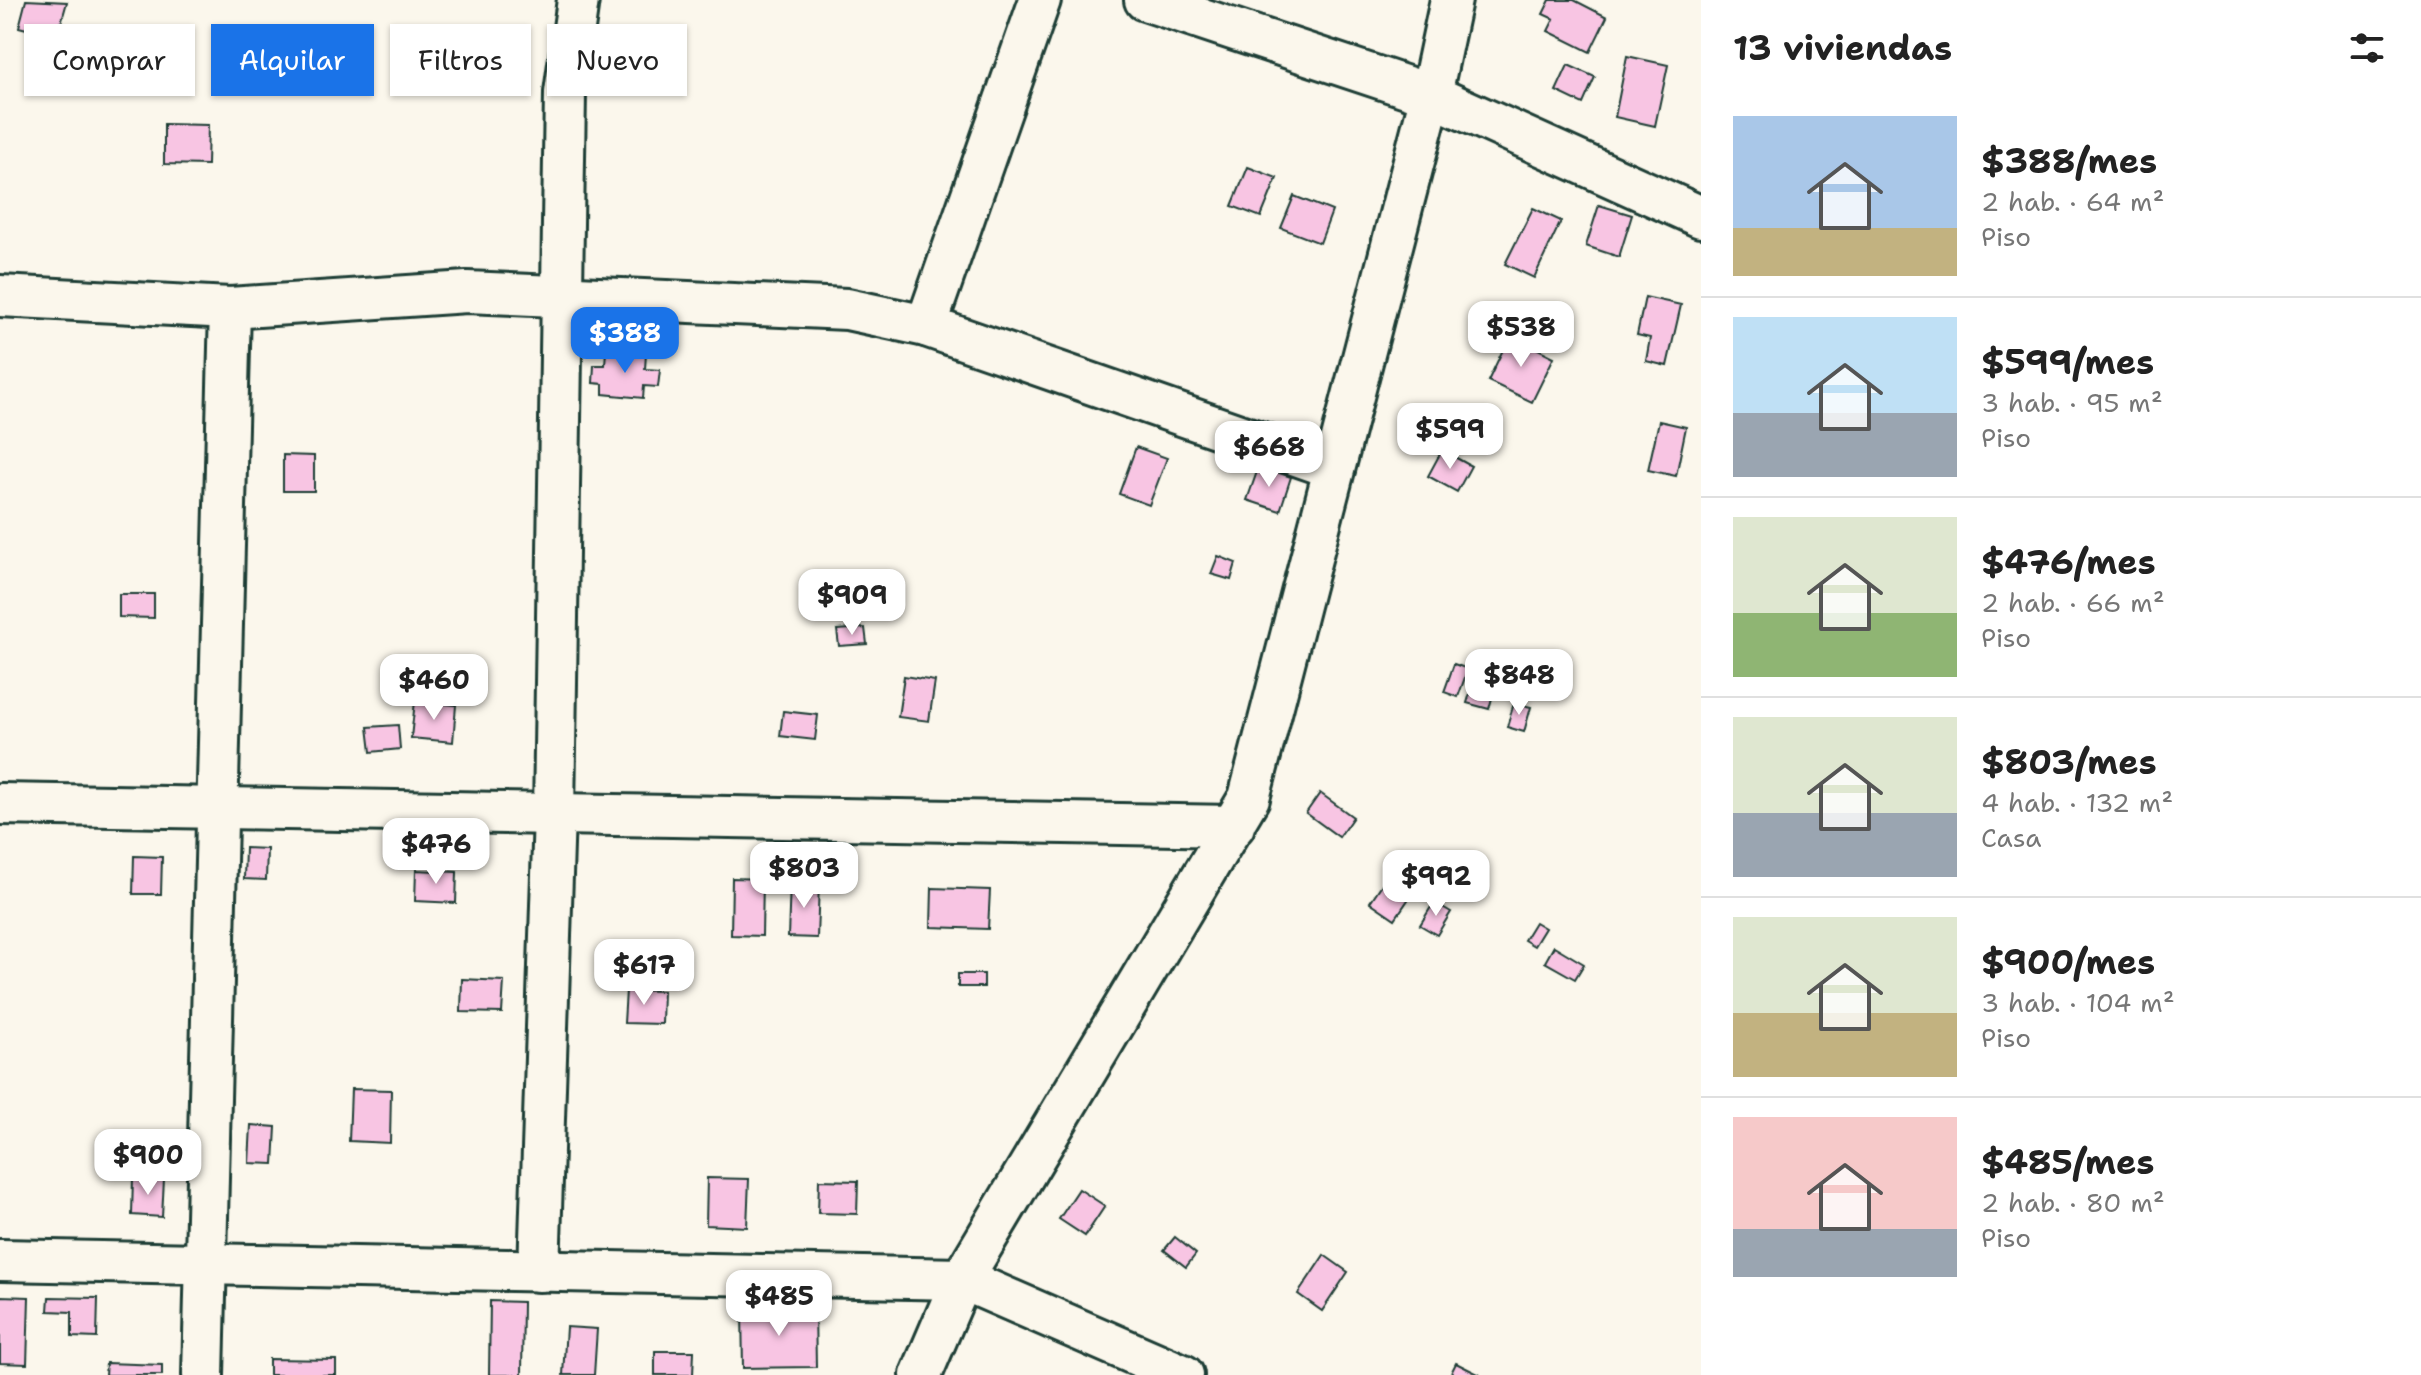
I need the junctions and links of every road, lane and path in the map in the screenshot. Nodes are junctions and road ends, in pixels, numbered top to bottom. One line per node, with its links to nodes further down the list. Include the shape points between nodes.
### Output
1 (578, 0): 8 (street, via 565,93)
2 (1040, 0): 10 (street)
3 (1145, 0): 5 (street)
4 (1451, 0): 5 (street)
5 (1431, 95): 6 (street); 11 (street)
6 (1701, 217)
7 (0, 296): 9 (street)
8 (563, 296): 9 (street, via 467,292); 10 (street, via 847,309); 14 (street)
9 (230, 308): 13 (street)
10 (926, 326): 11 (street)
11 (1334, 468): 15 (street, via 1249,798)
12 (0, 804): 13 (street)
13 (216, 808): 14 (street); 17 (street)
14 (554, 814): 15 (street); 18 (street)
15 (1234, 826): 19 (street)
16 (0, 1260): 17 (street)
17 (205, 1264): 18 (street); 20 (street)
18 (539, 1271): 19 (street)
19 (962, 1279): 21 (street); 22 (street)
20 (203, 1375)
21 (921, 1375)
22 (1183, 1375)

